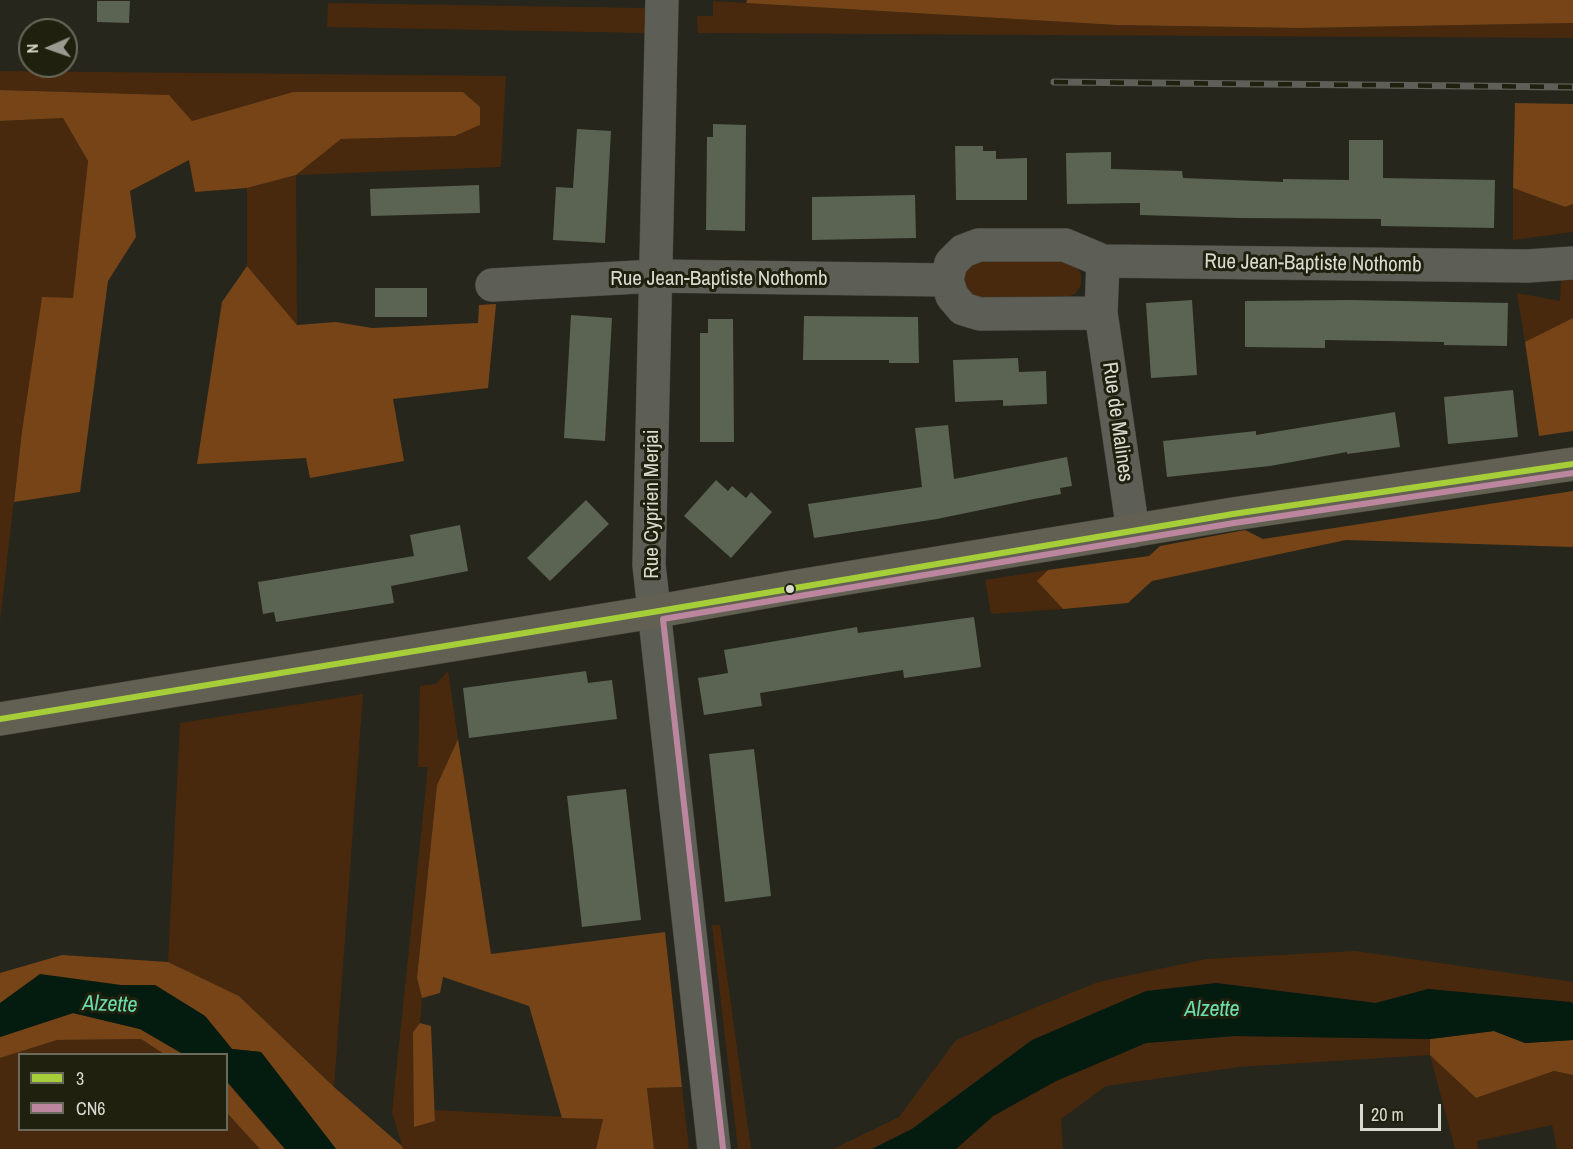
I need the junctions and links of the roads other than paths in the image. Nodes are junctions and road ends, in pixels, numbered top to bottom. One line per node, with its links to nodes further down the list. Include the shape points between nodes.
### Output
1 (662, 0): 4 (street, Rue Cyprien Merjai)
2 (1103, 261): 3 (street, Rue Jean-Baptiste Nothomb, via 1523,266); 5 (street, Rue Jean-Baptiste Nothomb, via 1065,245 979,246 963,251 951,263); 7 (street)
3 (1573, 263)
4 (656, 276): 5 (street, Rue Jean-Baptiste Nothomb); 6 (street, Rue Jean-Baptiste Nothomb); 10 (street, Rue Cyprien Merjai, via 649,565)
5 (947, 280): 7 (street, via 952,296 963,309 980,314)
6 (492, 285)
7 (1101, 313): 9 (street, Rue de Malines)
8 (1573, 464): 9 (main road)
9 (1133, 531): 10 (main road)
10 (653, 612): 11 (main road); 12 (street, Rue Cyprien Merjai)
11 (0, 719)
12 (714, 1149)

